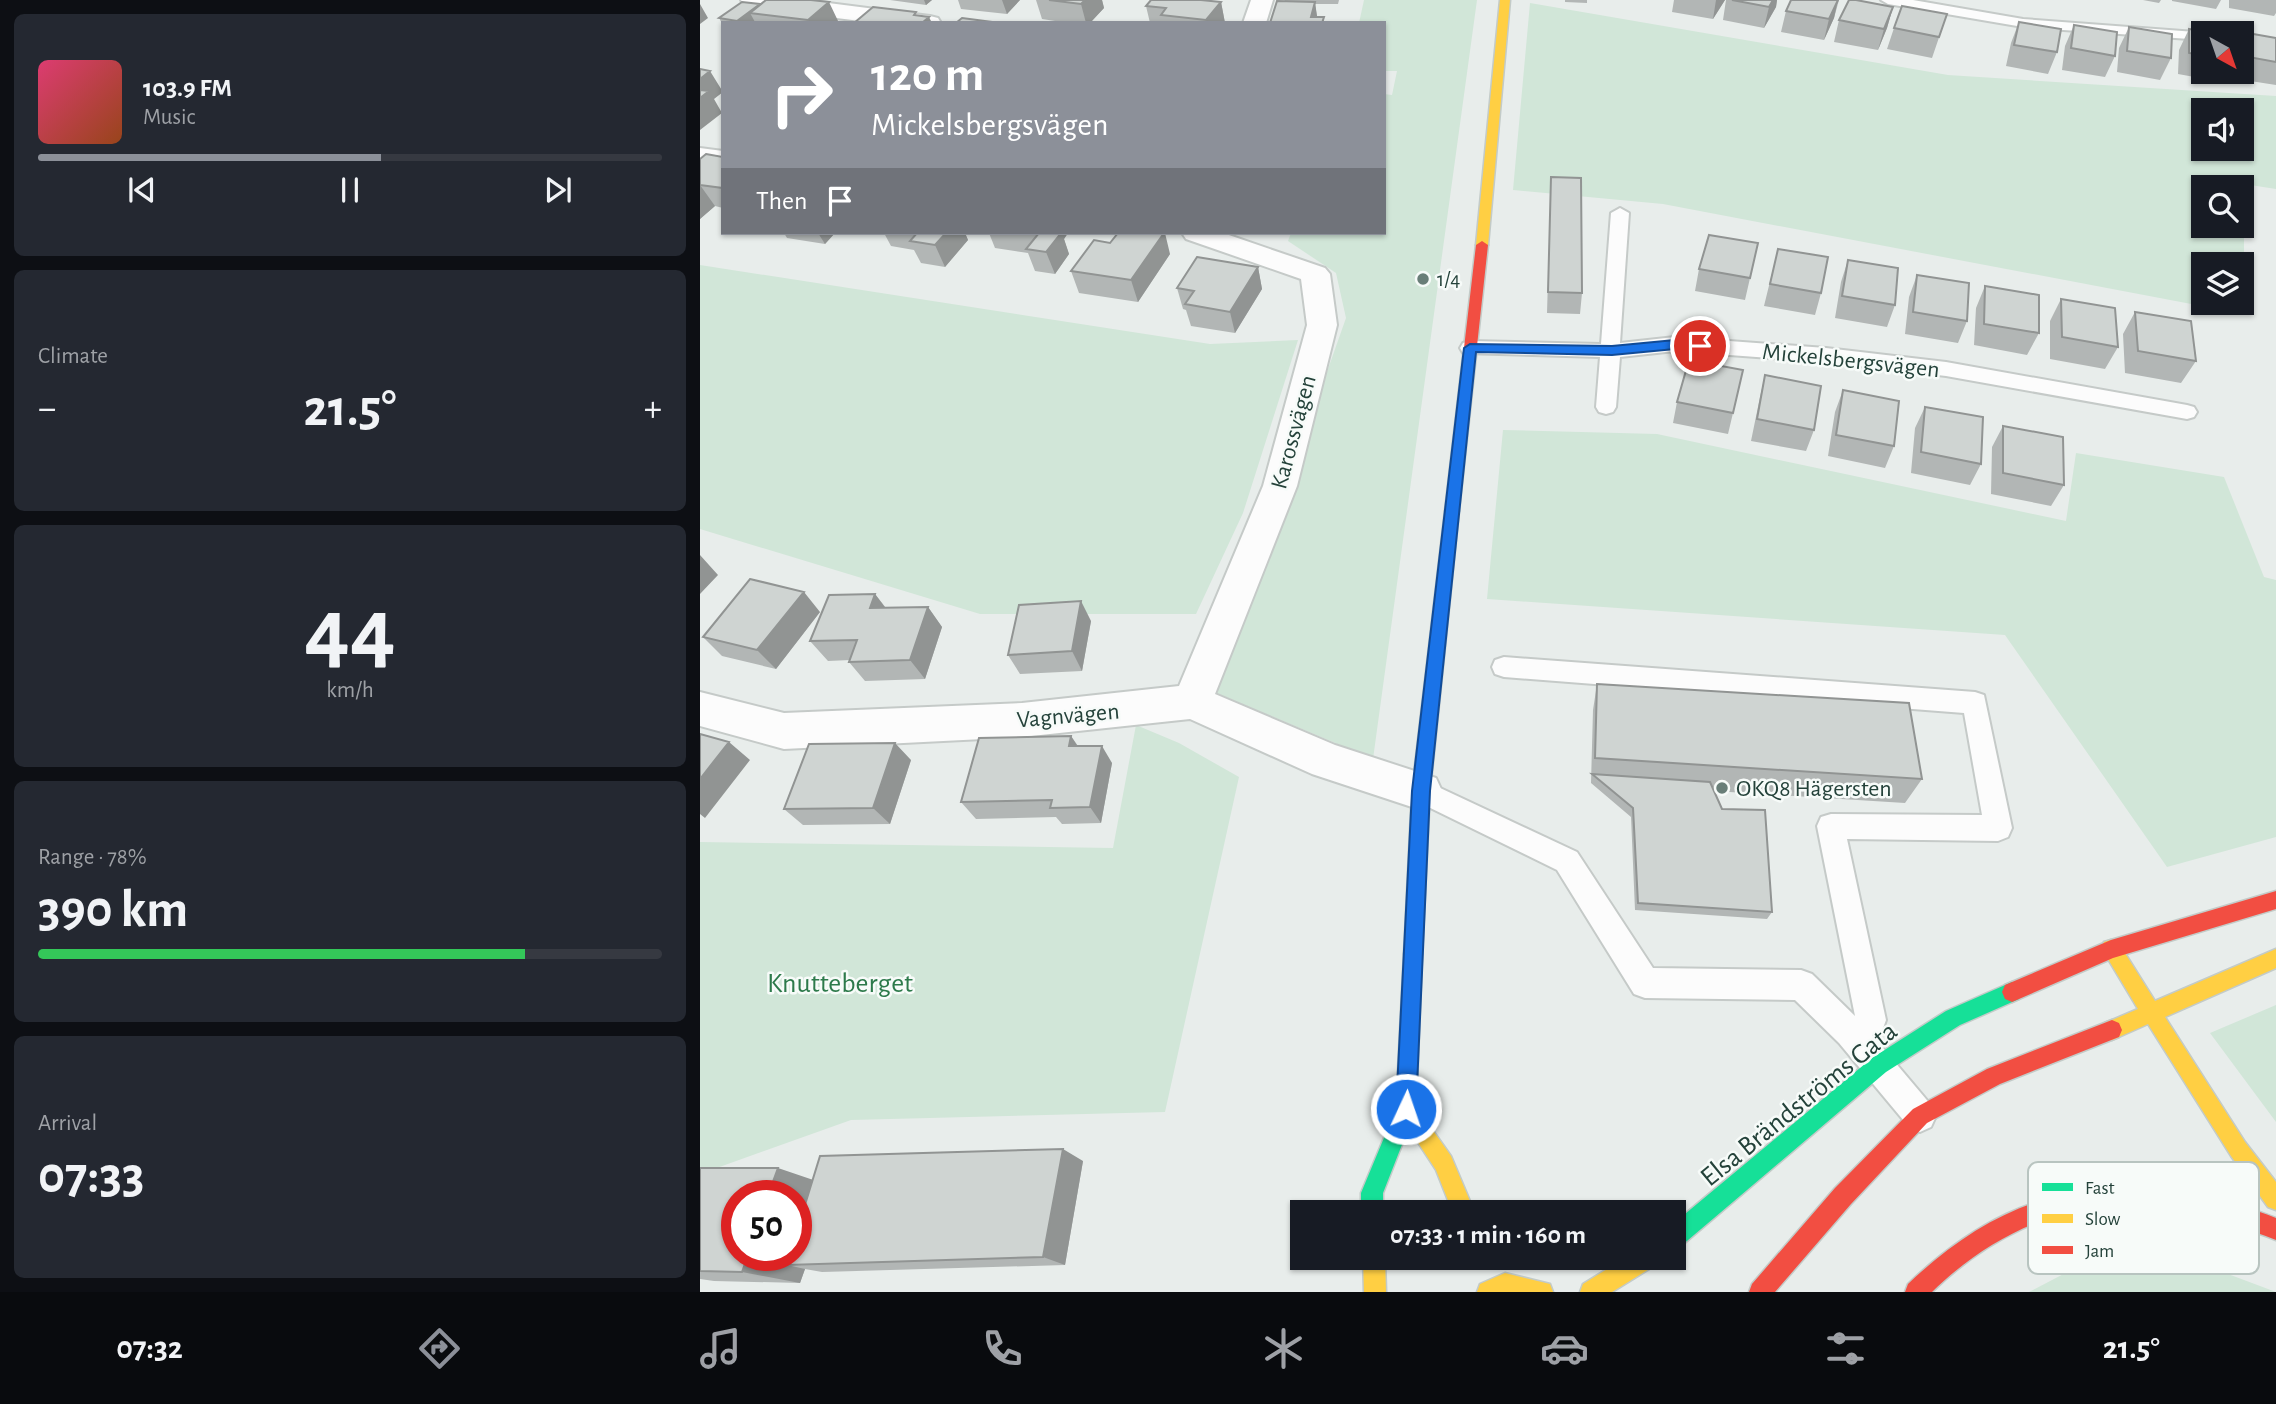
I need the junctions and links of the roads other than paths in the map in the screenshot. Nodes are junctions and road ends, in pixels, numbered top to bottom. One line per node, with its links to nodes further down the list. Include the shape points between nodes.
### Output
1 (752, 0): 5 (street)
2 (1262, 0): 6 (street)
3 (1504, 0): 12 (main road)
4 (1888, 0): 7 (lane, via 2023,23)
5 (915, 21)
6 (1255, 21)
7 (2191, 35)
8 (700, 156): 9 (street)
9 (721, 159)
10 (1620, 213): 13 (lane)
11 (1202, 235): 17 (street, Karossvägen, via 1315,274 1322,325 1280,486)
12 (1470, 348): 13 (lane, Mickelsbergsvägen); 19 (main road)
13 (1612, 351): 14 (lane); 15 (lane, Mickelsbergsvägen, via 1675,344 1826,355 1946,369)
14 (1606, 407)
15 (2187, 412)
16 (1504, 667): 24 (lane, via 1975,703 1998,828 1831,826)
17 (1192, 702): 18 (street, Vagnvägen, via 1022,720 784,731); 19 (street, Vagnvägen, via 1326,761)
18 (700, 709)
19 (1421, 791): 25 (lane, via 1567,861 1645,983 1801,985); 26 (main road)
20 (2276, 900): 21 (main road, Elsa Brändströms Gata)
21 (2111, 949): 23 (main road); 25 (main road, Elsa Brändströms Gata, via 1953,1018)
22 (2276, 958): 23 (main road)
23 (2152, 1014): 27 (main road, via 1994,1076); 28 (main road)
24 (1871, 1020)
25 (1878, 1065): 27 (lane); 35 (main road, Elsa Brändströms Gata)
26 (1406, 1109): 31 (main road); 32 (main road, via 1444,1163)
27 (1920, 1116): 45 (main road)
28 (2248, 1162)
29 (2259, 1177): 30 (main road)
30 (2276, 1199)
31 (1372, 1200)
32 (1459, 1200)
33 (2028, 1213): 46 (main road, via 1977,1237)
34 (2259, 1222): 36 (main road)
35 (1686, 1227)
36 (2276, 1230)
37 (1374, 1270): 41 (main road)
38 (1497, 1270): 40 (main road)
39 (1627, 1270): 44 (main road)
40 (1505, 1284): 42 (main road); 43 (main road)
41 (1375, 1292)
42 (1488, 1292)
43 (1542, 1292)
44 (1591, 1292)
45 (1760, 1292)
46 (1916, 1292)

